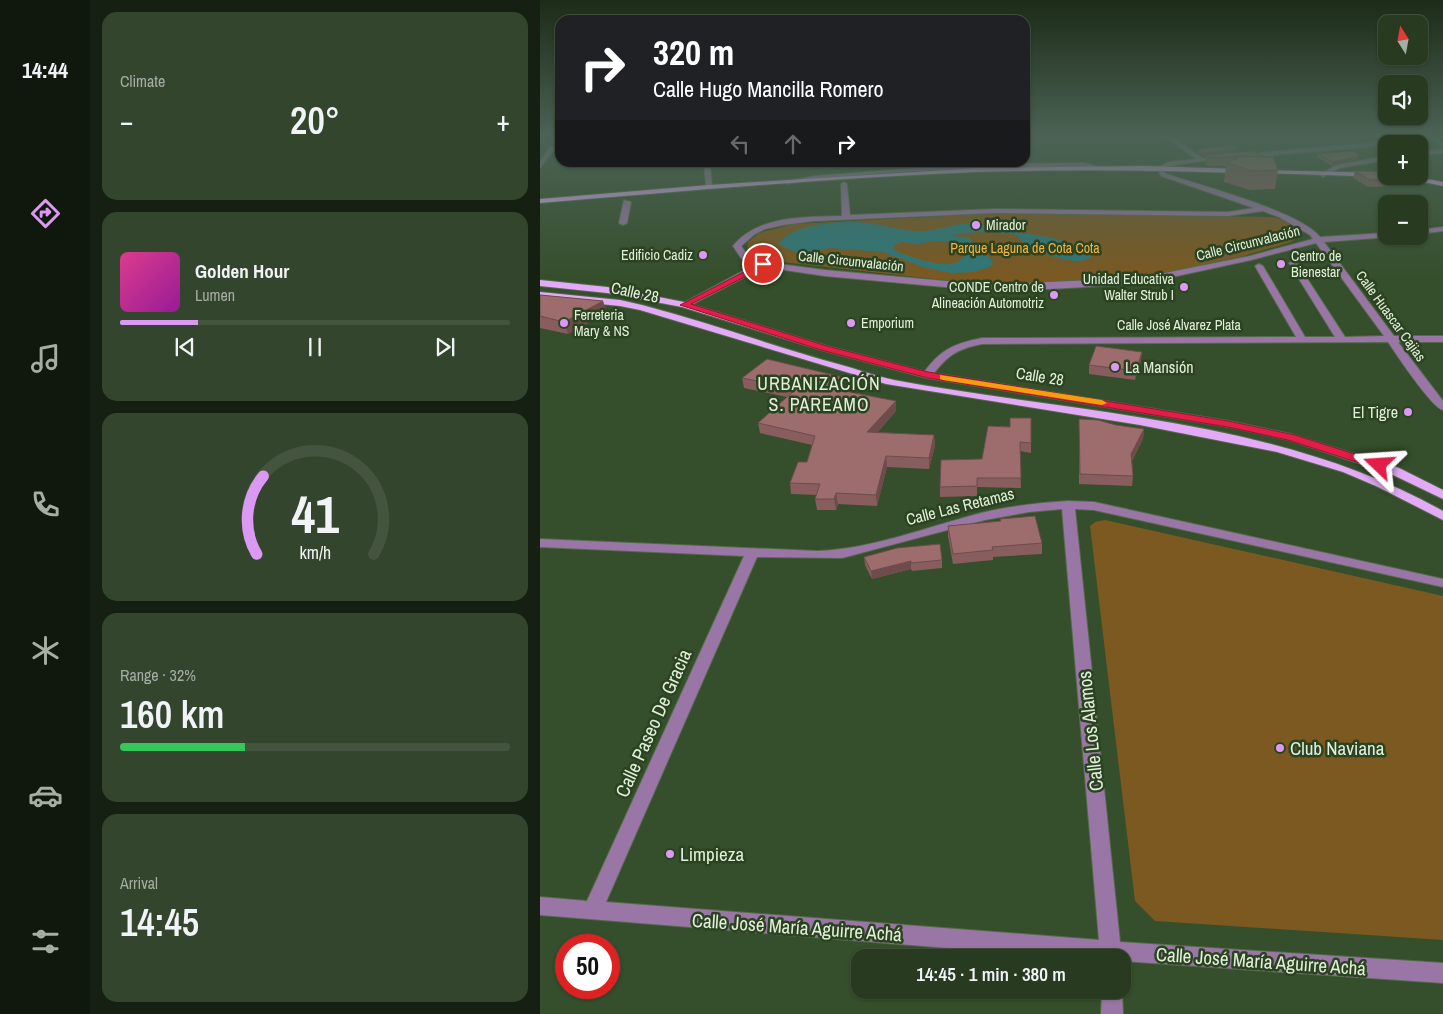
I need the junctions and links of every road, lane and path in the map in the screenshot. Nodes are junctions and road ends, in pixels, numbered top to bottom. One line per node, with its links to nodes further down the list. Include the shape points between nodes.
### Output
1 (757, 184): 5 (main road)
2 (840, 184): 7 (main road)
3 (844, 184): 10 (street)
4 (1190, 184): 9 (street)
5 (709, 187): 6 (main road)
6 (540, 201)
7 (628, 202): 8 (main road); 11 (street)
8 (540, 209)
9 (1262, 209): 10 (street, Calle Circunvalación, via 1228,214 995,211); 15 (street, Calle Circunvalación, via 1302,225)
10 (846, 217): 17 (street, Calle Circunvalación, via 787,222 749,234 737,246 738,252)
11 (623, 223)
12 (1443, 229): 13 (street)
13 (1428, 231)
14 (1378, 236): 15 (street)
15 (1318, 240): 17 (street, Calle Circunvalación, via 1251,258 1140,281 1049,286 945,284); 26 (street, Calle Huascar Cajias)
16 (1293, 263): 25 (street)
17 (763, 264): 22 (street)
18 (1260, 266): 24 (street)
19 (540, 283): 21 (main road, Calle 28)
20 (540, 295): 23 (main road, Calle 28)
21 (658, 299): 22 (main road, Calle 28); 23 (main road)
22 (684, 305): 28 (main road, Calle 28, via 824,348)
23 (642, 308): 29 (main road, Calle 28, via 786,352)
24 (1301, 338): 25 (street, Calle José Alvarez Plata); 28 (street, Calle José Alvarez Plata, via 982,341 955,346 941,356)
25 (1341, 338): 26 (street, Calle José Alvarez Plata)
26 (1390, 339): 27 (street, Calle José Alvarez Plata); 30 (street, Calle Huascar Cajias)
27 (1443, 339)
28 (928, 375): 29 (main road); 31 (main road, Calle 28)
29 (918, 387): 32 (main road, Calle 28)
30 (1443, 407)
31 (1148, 410): 32 (main road); 33 (main road, Calle 28, via 1282,435)
32 (1143, 422): 34 (main road, Calle 28, via 1280,448)
33 (1346, 454): 34 (main road); 35 (main road, Calle 28, via 1395,471)
34 (1338, 466): 37 (main road, Calle 28, via 1413,497)
35 (1443, 496)
36 (1068, 505): 39 (street, Calle Las Retamas, via 984,516 842,554); 40 (street, Calle Las Retamas, via 1094,506); 44 (street, Calle Los Alamos)
37 (1443, 516)
38 (540, 543): 39 (street, Calle Las Retamas)
39 (752, 552): 42 (street, Calle Paseo De Gracia)
40 (1443, 582)
41 (540, 906): 42 (street, Calle José María Aguirre Achá)
42 (592, 911): 43 (street, Calle José María Aguirre Achá)
43 (1051, 949)
44 (1111, 949)
45 (1131, 955): 46 (street, Calle José María Aguirre Achá)
46 (1443, 973)
47 (1112, 999): 48 (street)
48 (1112, 1014)

